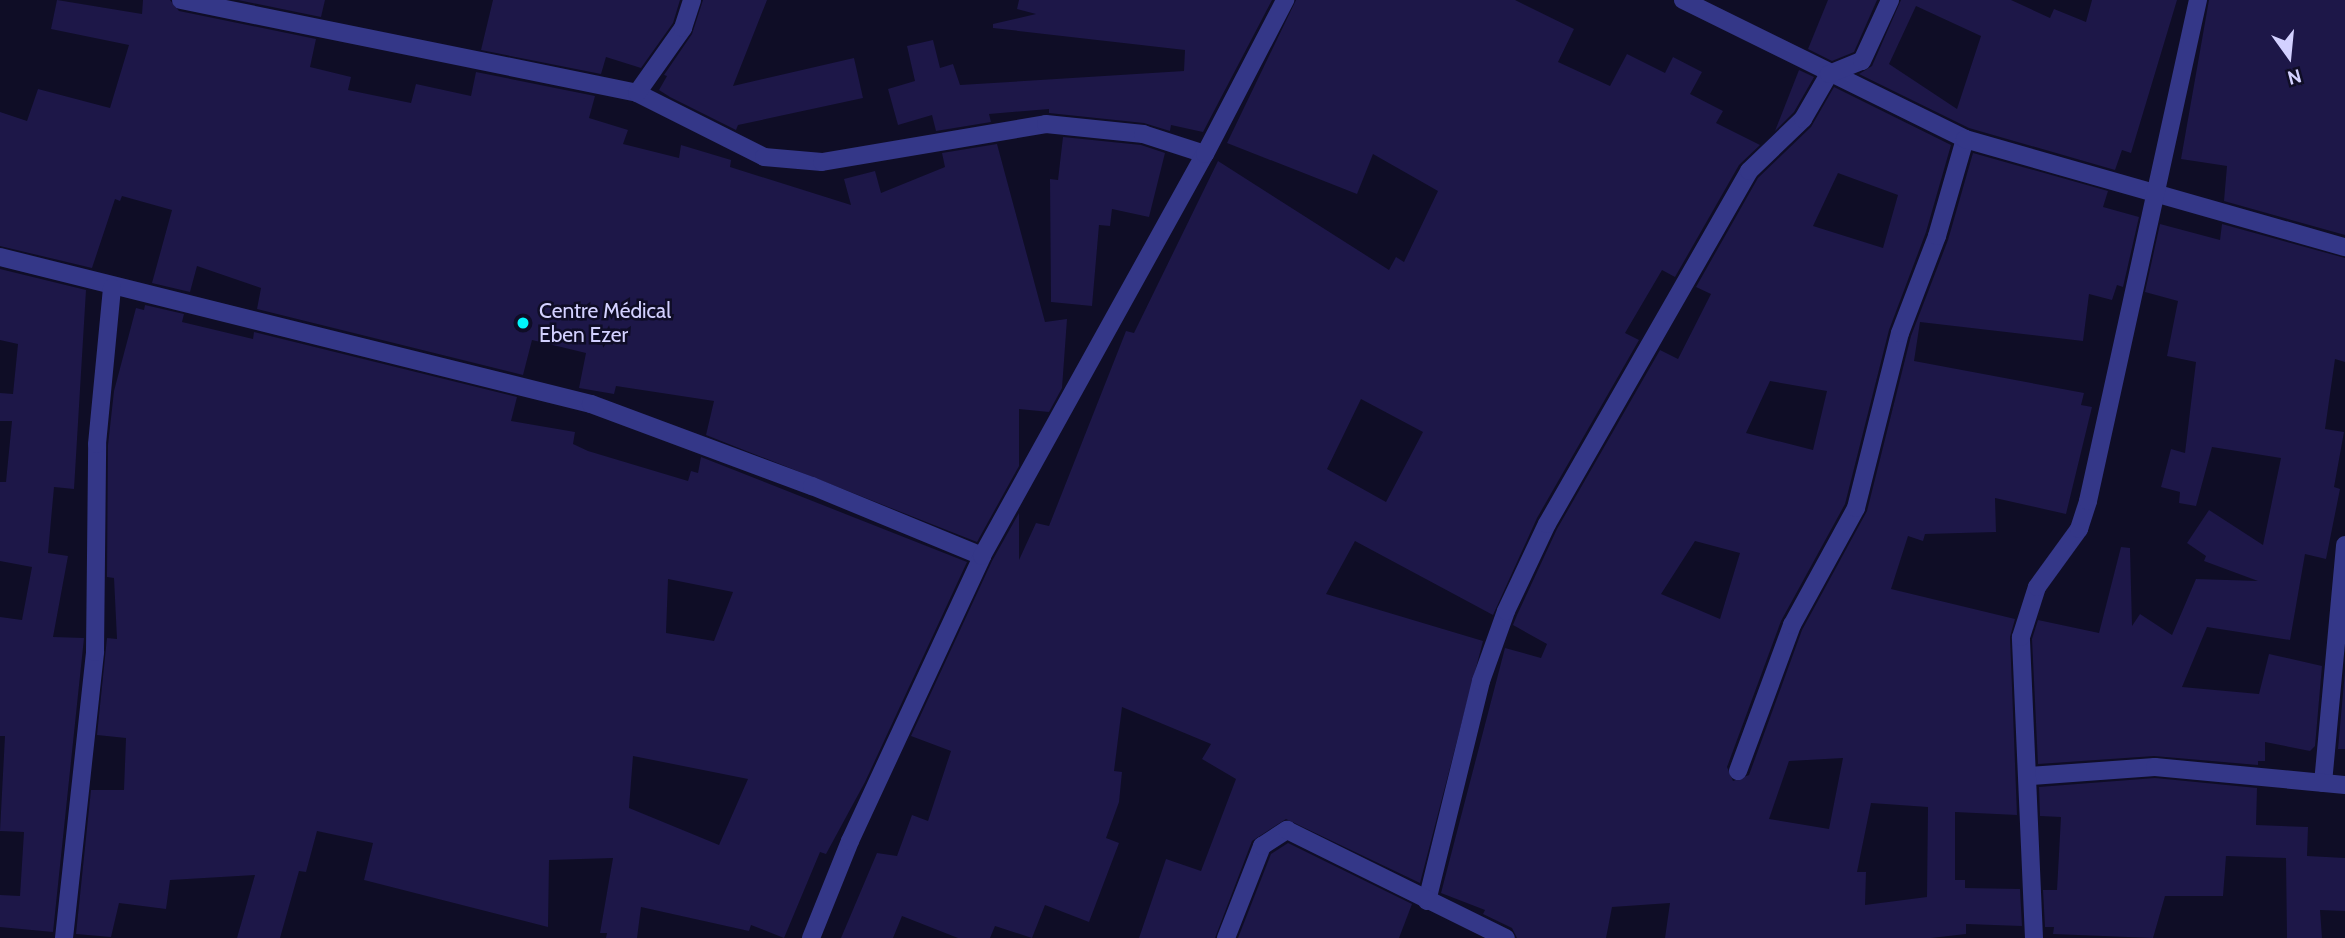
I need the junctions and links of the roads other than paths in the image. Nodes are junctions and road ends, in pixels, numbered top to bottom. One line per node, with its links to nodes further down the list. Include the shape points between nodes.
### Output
1 (181, 0): 8 (street)
2 (692, 0): 8 (street, via 683,28)
3 (1285, 0): 10 (street)
4 (1683, 0): 7 (street)
5 (1890, 0): 7 (street, via 1862,61)
6 (2198, 0): 11 (street)
7 (1829, 74): 9 (street); 21 (street, via 1803,118 1749,171 1547,524 1506,611 1481,681)
8 (637, 93): 10 (street, via 764,158 822,162 1046,124 1143,134)
9 (1965, 139): 11 (street); 17 (street, via 1937,236 1900,332 1856,508 1791,625)
10 (1205, 154): 16 (street)
11 (2154, 195): 12 (street, via 2273,223); 18 (street, via 2088,501 2079,529 2037,587 2023,626 2021,689)
12 (2345, 247)
13 (0, 257): 14 (street)
14 (112, 288): 16 (street, via 204,305 591,404 812,486); 22 (street, via 97,444 95,652)
15 (2345, 545): 19 (street)
16 (982, 556): 23 (street, via 850,841)
17 (1738, 771)
18 (2030, 776): 19 (street, via 2155,767); 26 (street)
19 (2323, 783): 20 (street)
20 (2345, 785)
21 (1427, 901): 24 (street, via 1287,830 1262,846); 25 (street)
22 (64, 938)
23 (811, 938)
24 (1226, 938)
25 (1506, 938)
26 (2034, 938)

